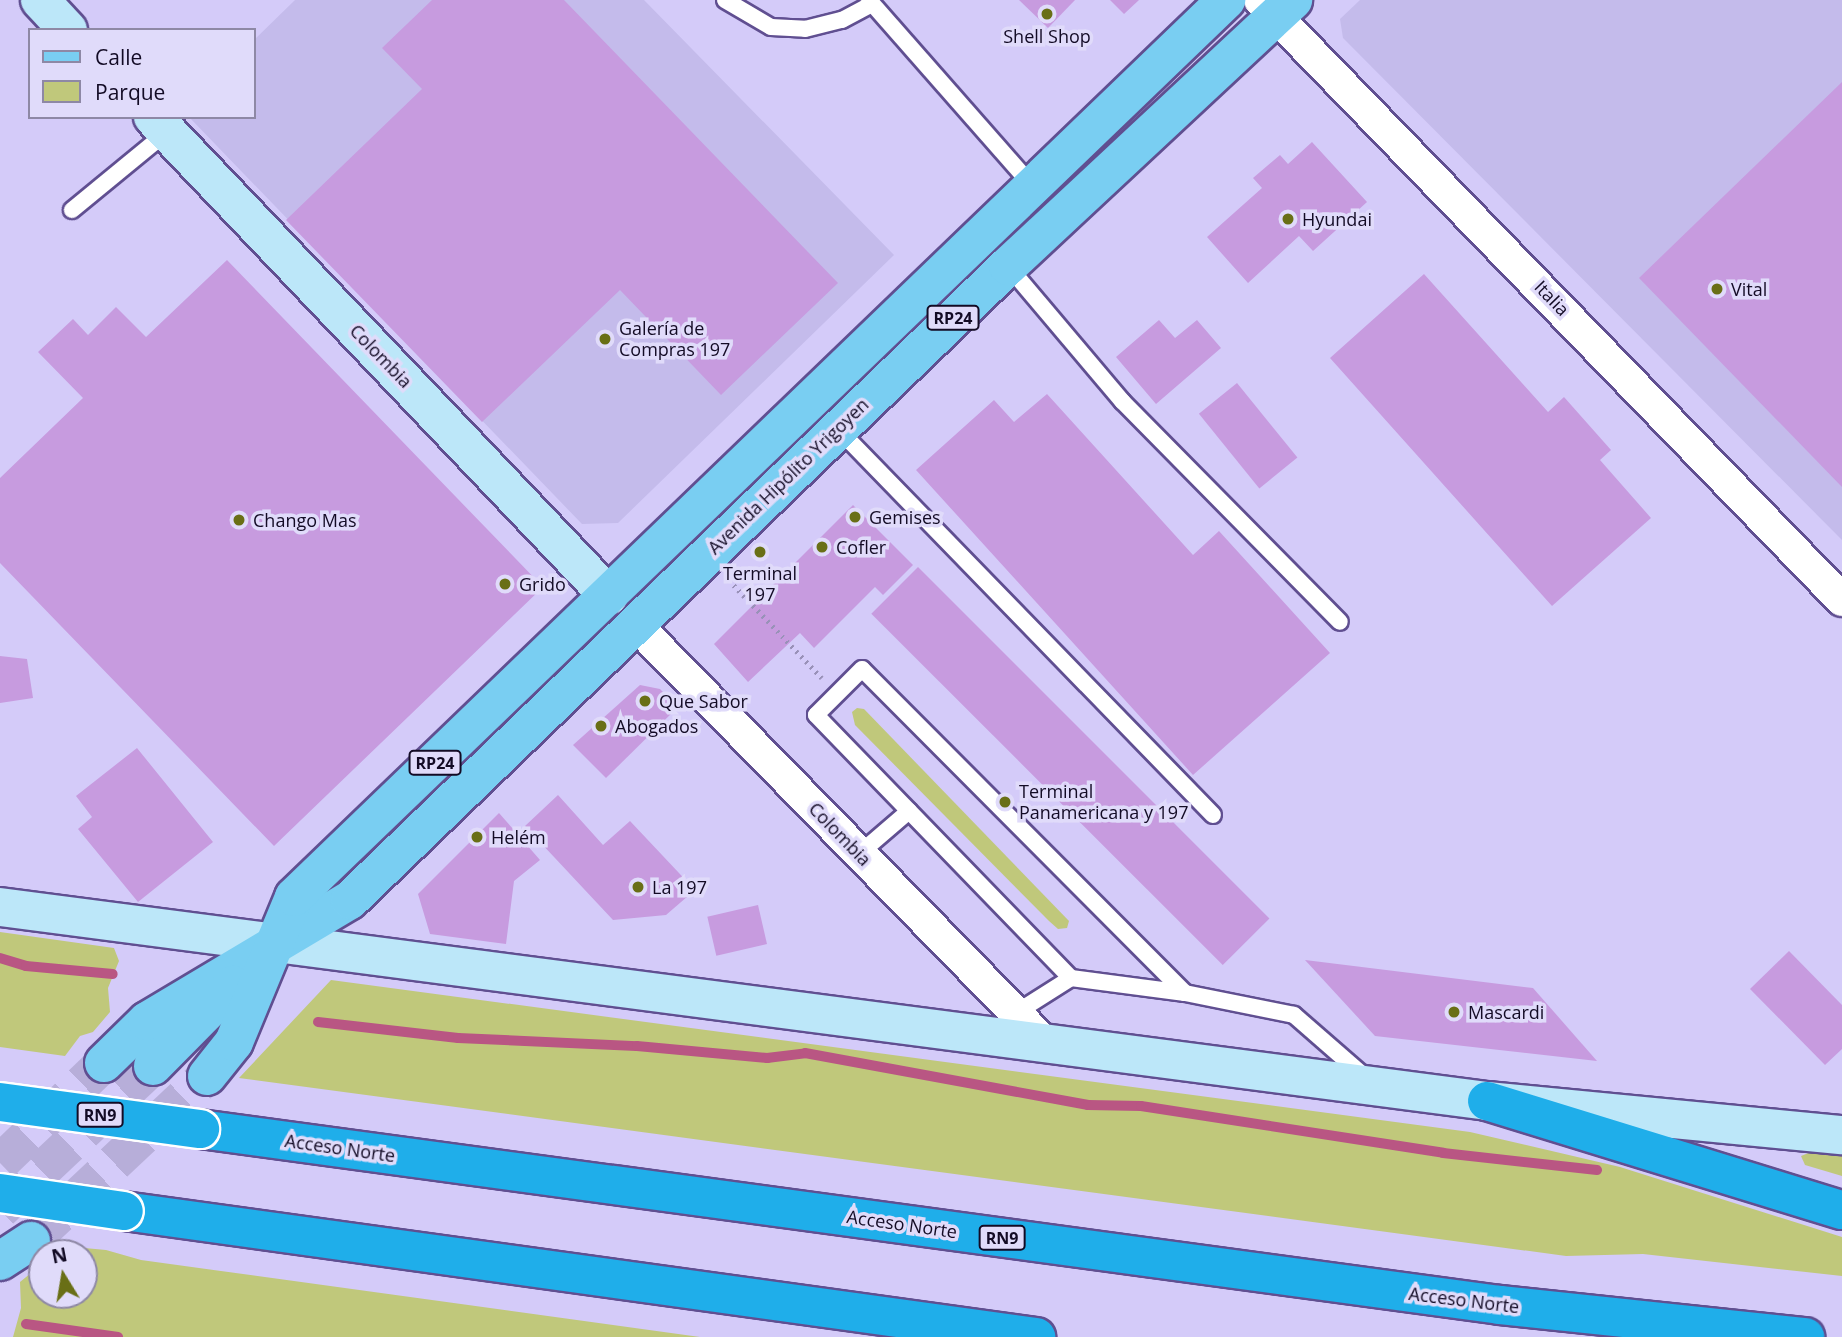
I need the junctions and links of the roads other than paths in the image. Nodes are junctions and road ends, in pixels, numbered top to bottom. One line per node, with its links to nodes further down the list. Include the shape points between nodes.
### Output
1 (40, 0): 6 (street)
2 (725, 0): 4 (lane, via 771,27 805,29 842,20)
3 (1226, 0): 8 (main road, Avenida Hipólito Yrigoyen / RP24)
4 (870, 2): 8 (lane)
5 (1276, 5): 10 (main road, Avenida Hipólito Yrigoyen / RP24); 12 (street, Italia)
6 (66, 28)
7 (160, 125): 9 (lane); 13 (street, Colombia)
8 (1035, 189): 13 (main road, Avenida Hipólito Yrigoyen / RP24)
9 (72, 210)
10 (1008, 266): 11 (main road, Avenida Hipólito Yrigoyen / RP24); 14 (lane, via 1122,401)
11 (838, 429): 13 (main road, Avenida Hipólito Yrigoyen / RP24, via 706,555); 16 (lane)
12 (1842, 600)
13 (622, 609): 17 (street, Colombia); 19 (main road, Avenida Hipólito Yrigoyen / RP24, via 350,900)
14 (1340, 622)
15 (909, 811): 17 (lane); 20 (lane); 21 (lane, via 816,715 862,669)
16 (1213, 816)
17 (859, 854): 22 (street, Colombia)
18 (0, 907): 19 (street)
19 (277, 941): 22 (street); 23 (main road, Avenida Hipólito Yrigoyen / RP24, via 147,1021); 24 (main road, Avenida Hipólito Yrigoyen / RP24); 25 (main road, via 234,1042)
20 (1071, 978): 21 (lane); 22 (lane)
21 (1185, 993): 26 (lane, via 1294,1015)
22 (1002, 1024): 26 (street, via 1046,1044)
23 (103, 1063)
24 (153, 1066)
25 (207, 1076)
26 (1377, 1086): 28 (street)
27 (0, 1101): 33 (highway, Acceso Norte / RN9, bridge, via 1500,1305)
28 (1487, 1101): 29 (street); 31 (highway)
29 (1842, 1135)
30 (0, 1193): 32 (highway, bridge)
31 (1842, 1210)
32 (1036, 1337)
33 (1805, 1337)

